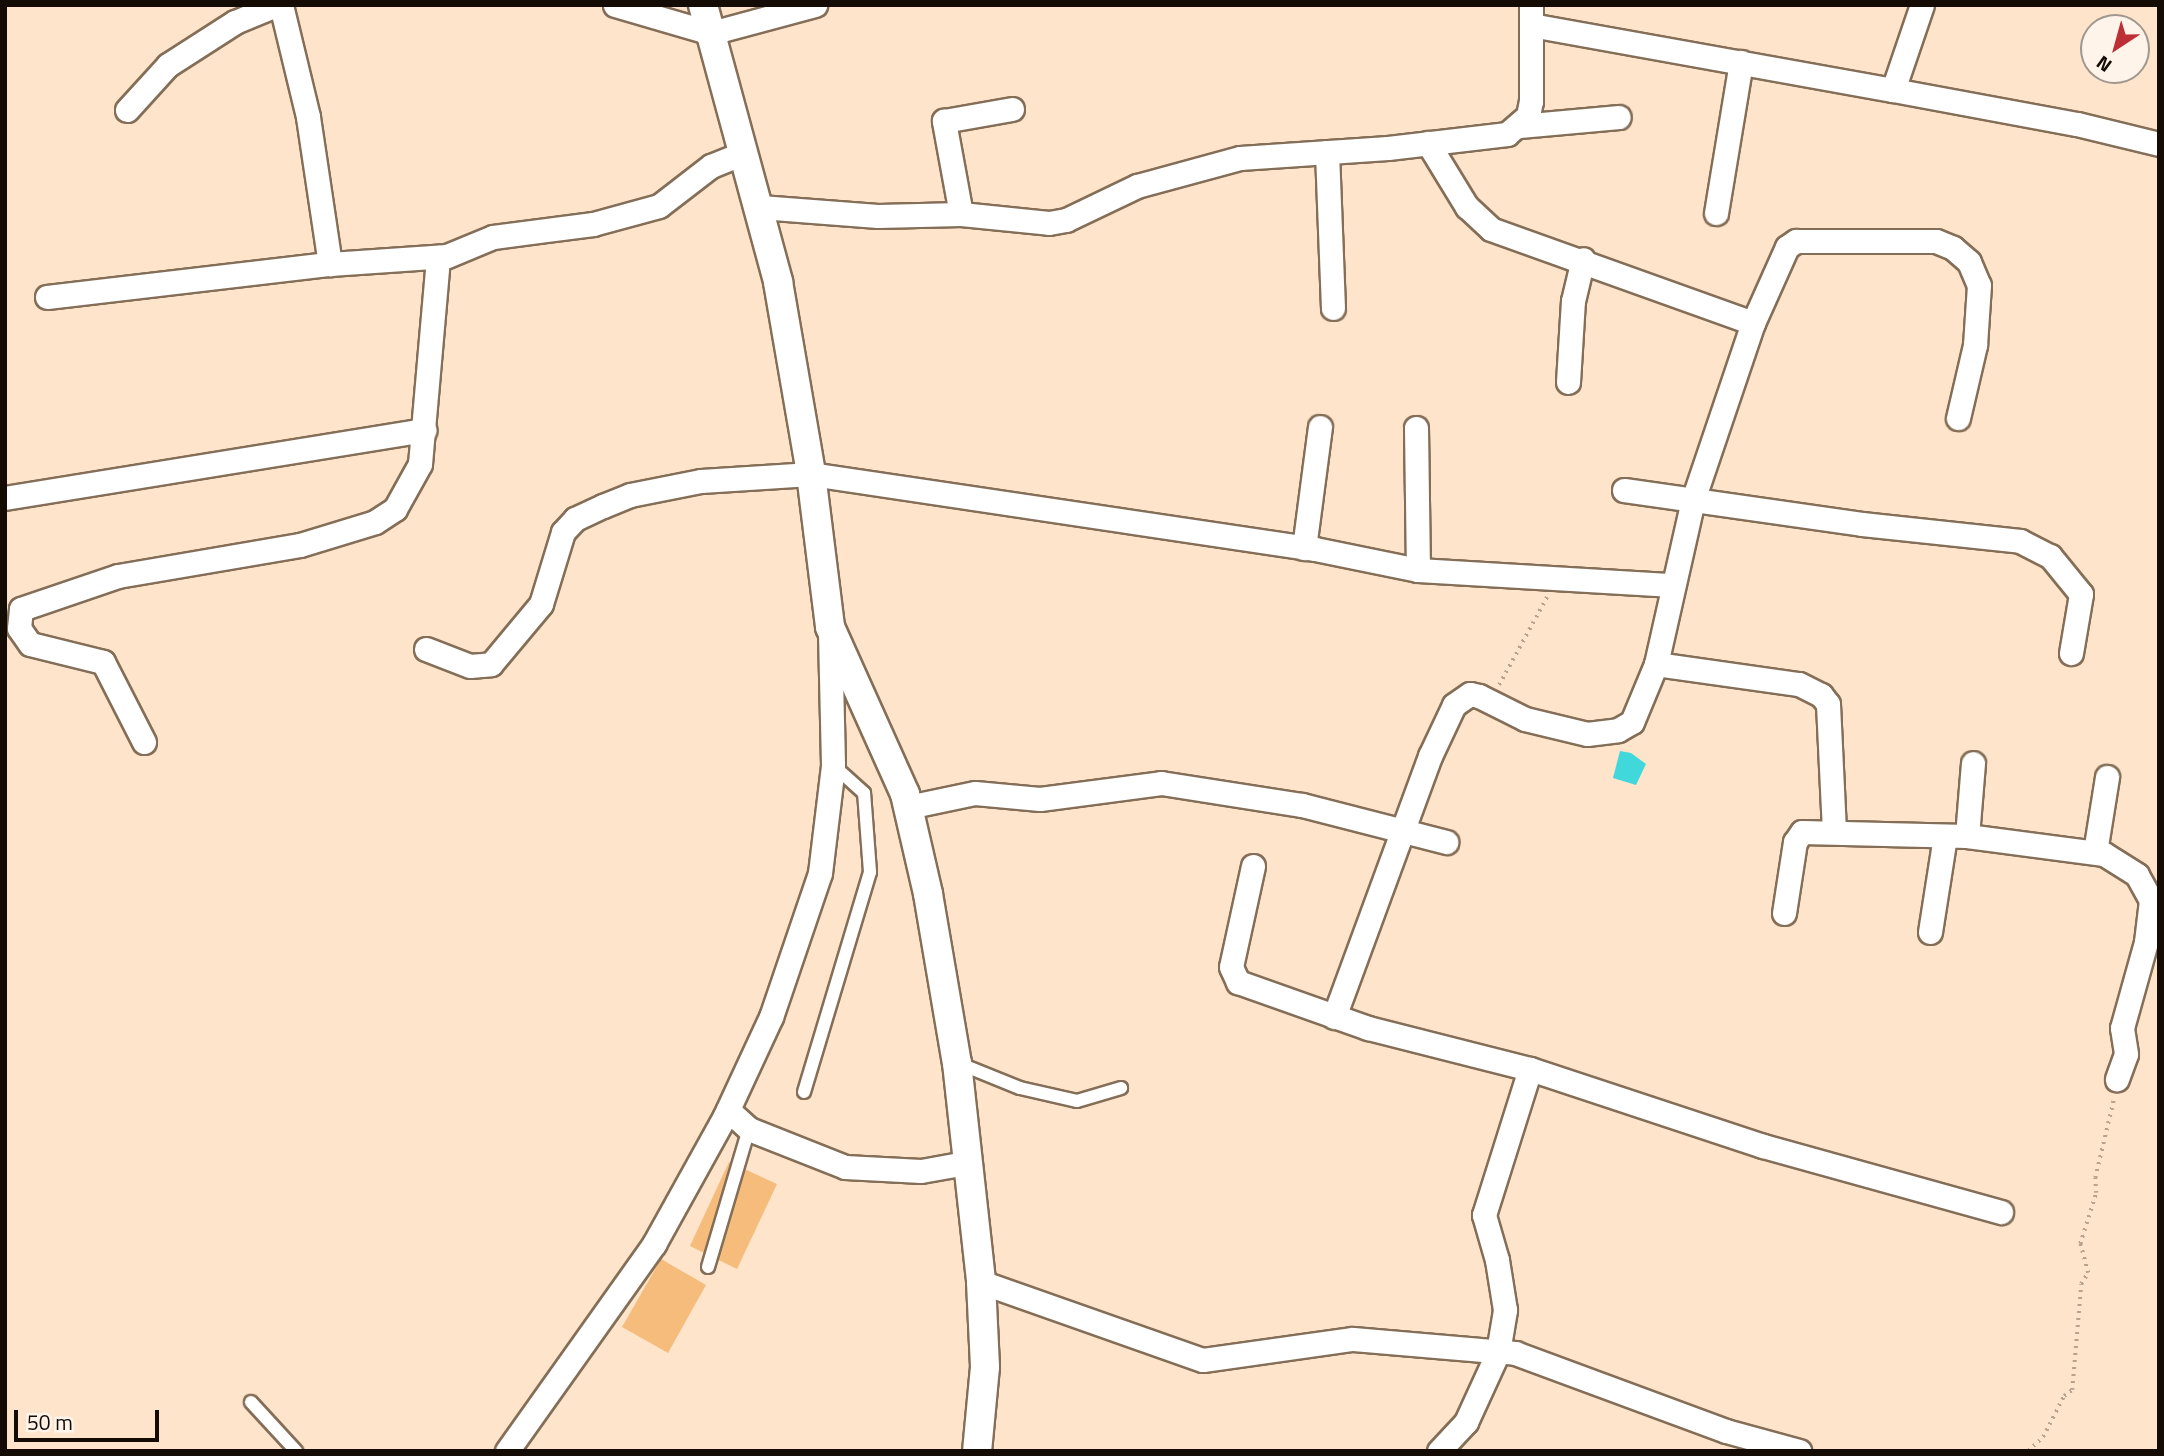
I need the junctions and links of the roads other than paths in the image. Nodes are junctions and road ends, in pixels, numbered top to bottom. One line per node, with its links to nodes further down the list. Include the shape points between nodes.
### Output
1 (278, 5): 11 (street, via 235,22 168,65); 23 (street, via 308,117)
2 (615, 5): 7 (street)
3 (703, 5): 7 (street)
4 (815, 5): 7 (street)
5 (1922, 5): 9 (street)
6 (1531, 15): 8 (street); 13 (street, via 1531,101)
7 (711, 33): 17 (street)
8 (1741, 62): 9 (street); 19 (street)
9 (1893, 90): 15 (street)
10 (1012, 109): 20 (street, via 944,121)
11 (127, 110)
12 (1619, 117): 13 (street)
13 (1520, 126): 14 (street, via 1507,134)
14 (1428, 143): 16 (street); 22 (street, via 1455,190 1491,229)
15 (2159, 144)
16 (1327, 152): 20 (street, via 1240,158 1191,169 1138,186 1066,220 1030,223); 25 (street)
17 (743, 153): 18 (street); 21 (street, via 711,166 659,206 593,224 493,237)
18 (760, 207): 20 (street, via 878,216); 32 (street, via 778,282)
19 (1716, 213)
20 (961, 214)
21 (438, 257): 23 (street); 31 (street)
22 (1583, 259): 26 (street, via 1629,281); 27 (street, via 1573,301)
23 (330, 264): 24 (street)
24 (47, 297)
25 (1333, 308)
26 (1753, 323): 28 (street, via 1787,247 1796,240 1936,241 1953,247 1969,262 1979,285 1975,345); 35 (street)
27 (1568, 382)
28 (1958, 418)
29 (1320, 427): 36 (street)
30 (1416, 428): 37 (street)
31 (425, 429): 34 (street); 43 (street, via 411,484 395,509 375,522 300,545 118,576 21,609 19,628 30,644 103,662)
32 (811, 474): 36 (street); 39 (street); 40 (street, via 701,481 630,495 603,506 575,519 563,532 541,604 491,664 470,666)
33 (1624, 490): 35 (street)
34 (5, 498)
35 (1693, 499): 38 (street); 41 (street, via 2020,541 2050,556 2081,594)
36 (1304, 548): 37 (street)
37 (1418, 570): 38 (street)
38 (1673, 585): 42 (street)
39 (830, 627): 45 (street); 47 (street, via 873,715)
40 (426, 649)
41 (2071, 653)
42 (1656, 664): 48 (street, via 1799,684 1821,695 1828,704); 49 (street, via 1632,722 1606,733 1558,728 1479,696 1470,695 1454,705)
43 (144, 742)
44 (1973, 763): 50 (street)
45 (833, 765): 61 (lane, via 864,793 870,872); 62 (street, via 812,902 771,1017)
46 (2107, 777): 52 (street)
47 (908, 807): 49 (street, via 975,793 1040,799 1161,783 1302,805); 57 (street)
48 (1834, 829): 50 (street); 54 (street, via 1797,836)
49 (1403, 834): 51 (street); 56 (street)
50 (1956, 836): 52 (street); 55 (street)
51 (1446, 842)
52 (2095, 852): 59 (street, via 2137,875 2151,900 2146,942 2122,1028 2126,1054)
53 (1253, 866): 56 (street, via 1231,967 1238,982)
54 (1784, 913)
55 (1930, 932)
56 (1334, 1017): 58 (street)
57 (957, 1063): 60 (lane, via 1020,1088 1077,1101); 64 (street)
58 (1530, 1069): 65 (street, via 1763,1146); 68 (street, via 1484,1215 1504,1310)
59 (2117, 1079)
60 (1121, 1088)
61 (804, 1092)
62 (728, 1110): 63 (street); 71 (street, via 654,1244)
63 (749, 1129): 64 (street, via 845,1167 921,1171); 66 (lane)
64 (966, 1163): 67 (street)
65 (2001, 1212)
66 (708, 1268)
67 (981, 1282): 68 (street, via 1203,1360 1353,1339); 72 (street, via 985,1367)
68 (1498, 1352): 73 (street, via 1466,1422); 74 (street, via 1536,1360 1726,1431)
69 (251, 1402): 70 (lane)
70 (296, 1451)
71 (507, 1451)
72 (977, 1451)
73 (1439, 1451)
74 (1799, 1451)

